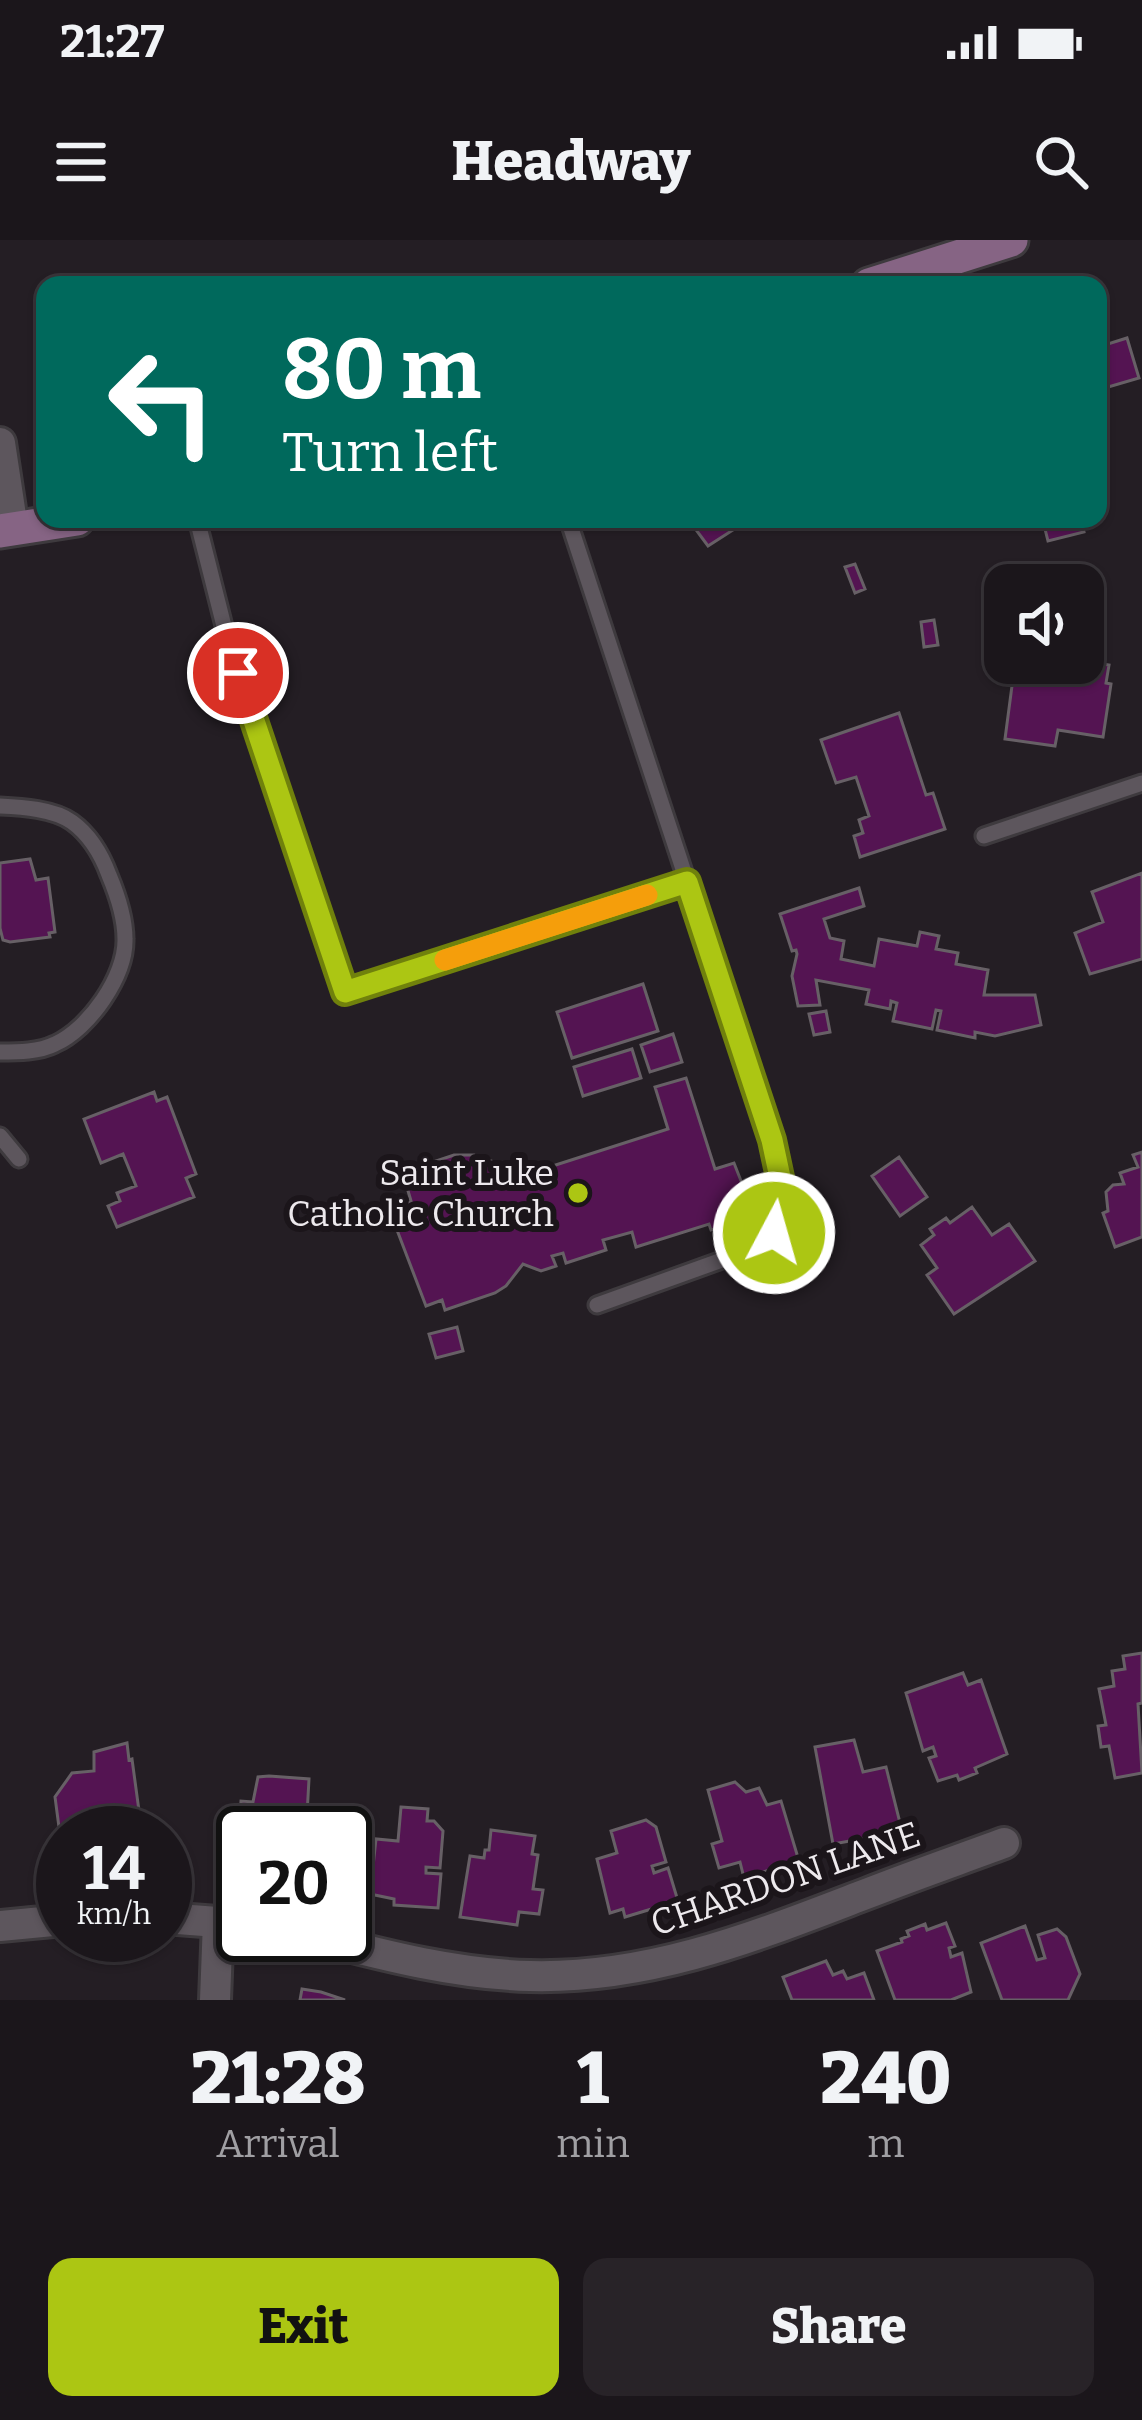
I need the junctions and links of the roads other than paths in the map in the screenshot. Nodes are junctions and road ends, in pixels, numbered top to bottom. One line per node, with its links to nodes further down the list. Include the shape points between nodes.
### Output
1 (1011, 240): 2 (main road)
2 (897, 276)
3 (0, 443): 7 (street)
4 (36, 525): 7 (main road)
5 (199, 528): 11 (lane, via 228,642 345,992)
6 (571, 528): 11 (lane)
7 (6, 530)
8 (1142, 783): 10 (lane)
9 (0, 806): 12 (lane, via 71,821 100,853 125,940 119,973 78,1029 54,1045)
10 (984, 836)
11 (687, 882): 15 (lane, via 784,1196 774,1233 758,1247)
12 (0, 1052)
13 (0, 1136): 14 (lane)
14 (19, 1159)
15 (597, 1305)
16 (1004, 1843): 19 (street, CHARDON LANE, via 726,1948 619,1972 482,1973)
17 (36, 1923): 18 (street)
18 (0, 1926)
19 (372, 1951)
20 (223, 1962): 21 (street)
21 (215, 2000)

